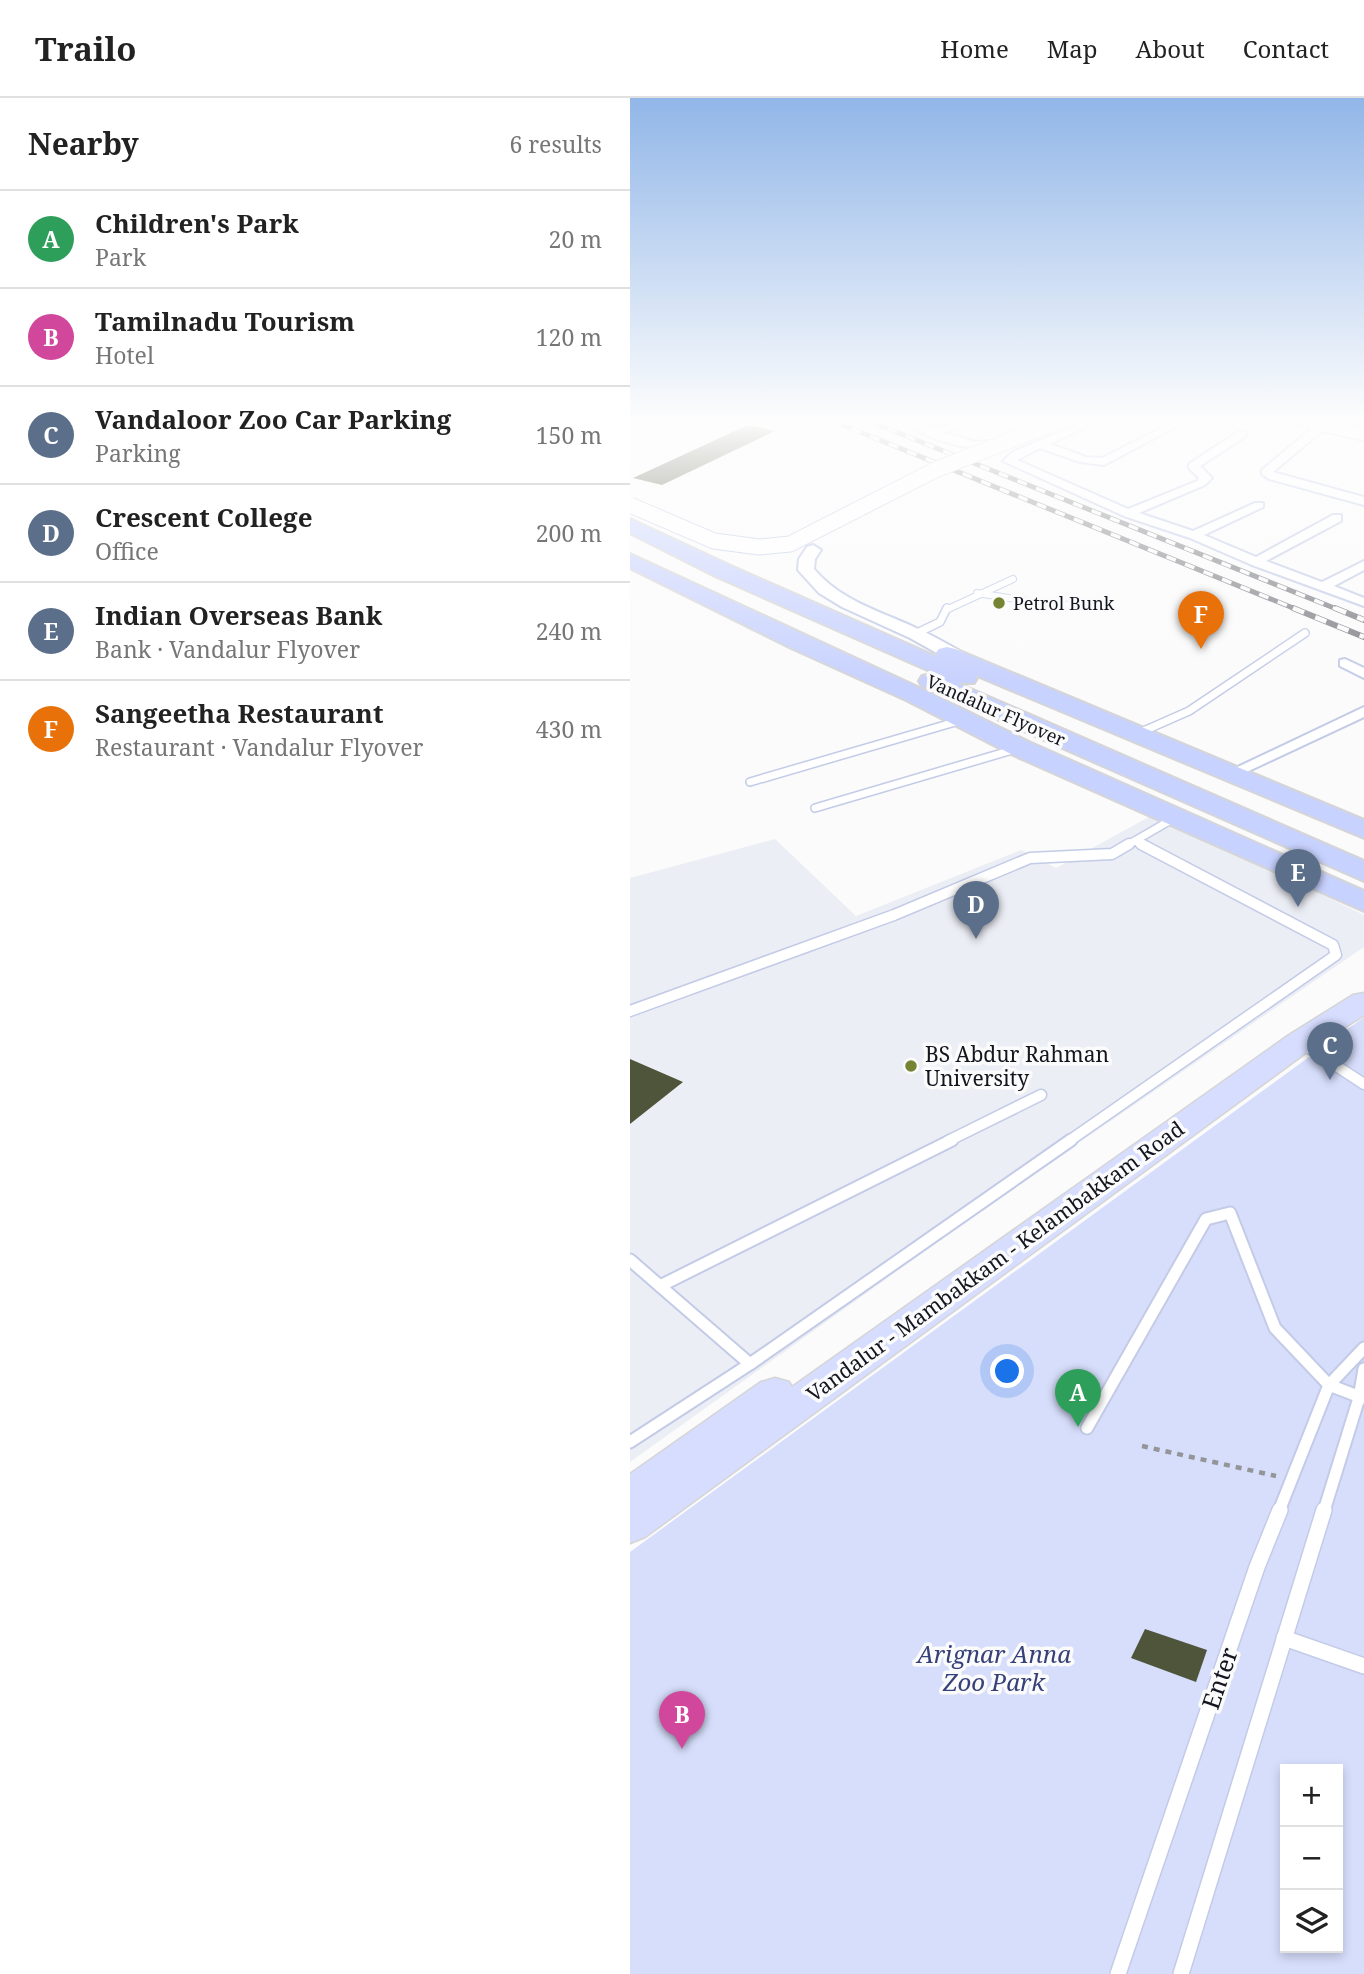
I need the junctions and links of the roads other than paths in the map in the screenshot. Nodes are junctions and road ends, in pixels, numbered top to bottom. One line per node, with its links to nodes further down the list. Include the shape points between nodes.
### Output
1 (638, 509): 2 (street, bridge, via 714,541 759,547 790,544)
2 (859, 509)
3 (884, 509): 20 (street, via 813,550 806,570 832,596)
4 (1118, 509): 7 (street)
5 (1139, 509): 7 (street)
6 (1251, 509): 9 (street)
7 (1128, 513): 9 (street)
8 (1337, 518): 12 (street)
9 (1194, 535): 12 (street)
10 (630, 544): 11 (highway, Vandalur Flyover); 25 (highway, via 797,642); 35 (highway, Vandalur Flyover)
11 (695, 557): 21 (highway, via 737,563); 34 (highway, Vandalur Flyover)
12 (1256, 562): 15 (street)
13 (1364, 565): 15 (street)
14 (1013, 579): 16 (lane)
15 (1322, 587): 17 (street)
16 (977, 593): 18 (lane, via 1053,605); 20 (lane, via 946,609 940,622)
17 (1364, 602)
18 (1105, 604)
19 (1306, 633): 26 (lane, via 1189,711)
20 (915, 634): 21 (street)
21 (966, 662): 26 (highway)
22 (1345, 663): 23 (street)
23 (1364, 674)
24 (1363, 712): 28 (street)
25 (962, 720): 27 (highway); 29 (lane)
26 (1139, 733): 28 (highway)
27 (1020, 748): 30 (lane); 31 (highway)
28 (1233, 773): 32 (highway)
29 (750, 782)
30 (815, 808)
31 (1177, 817): 33 (lane); 36 (highway)
32 (1364, 830)
33 (1135, 841): 39 (lane, via 1112,854 1030,858 894,915); 46 (lane, via 1333,945 1336,955)
34 (1364, 852)
35 (1364, 872)
36 (1364, 902)
37 (1364, 979): 52 (main road, Vandalur - Mambakkam - Kelambakkam Road, via 1282,1030)
38 (1364, 1002): 40 (main road, Vandalur - Mambakkam - Kelambakkam Road)
39 (630, 1011)
40 (1300, 1042): 41 (lane); 53 (main road, Vandalur - Mambakkam - Kelambakkam Road)
41 (1364, 1084)
42 (1041, 1095): 44 (lane)
43 (630, 1260): 44 (lane)
44 (660, 1286): 46 (lane)
45 (1364, 1348): 48 (lane)
46 (750, 1364): 51 (lane)
47 (1364, 1369): 49 (lane)
48 (1329, 1385): 49 (lane); 50 (lane, via 1275,1328 1230,1213 1206,1219); 56 (lane, Enter, via 1257,1567)
49 (1361, 1398): 54 (lane)
50 (1087, 1428)
51 (630, 1442)
52 (630, 1496)
53 (630, 1525)
54 (1284, 1638): 55 (lane); 57 (lane)
55 (1364, 1666)
56 (1118, 1974)
57 (1181, 1974)

